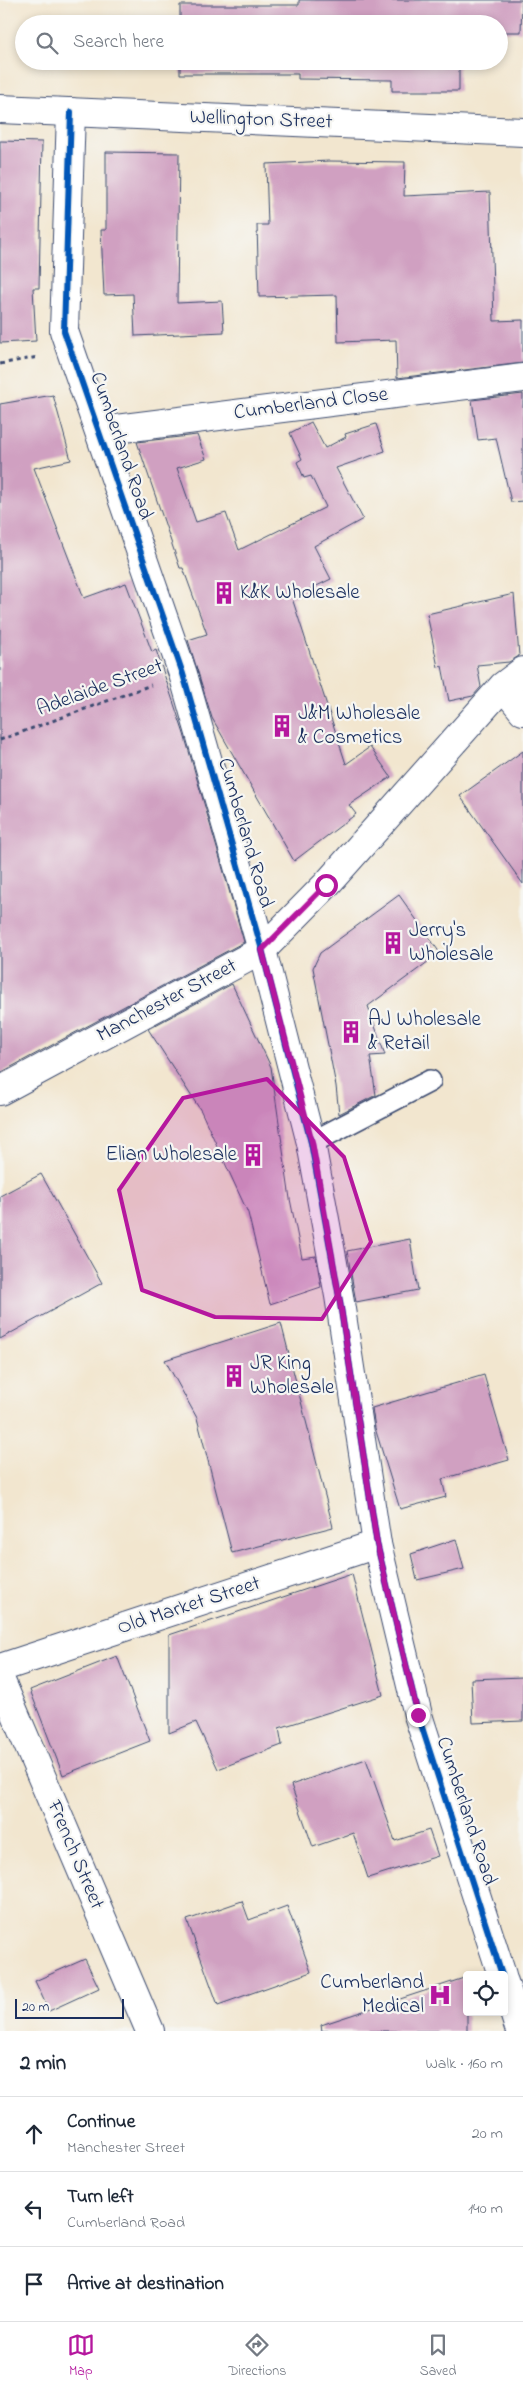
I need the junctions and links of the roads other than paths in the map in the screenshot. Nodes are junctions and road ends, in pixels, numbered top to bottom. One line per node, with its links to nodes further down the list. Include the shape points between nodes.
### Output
1 (0, 109): 2 (street, Wellington Street)
2 (71, 112): 3 (street, Wellington Street); 5 (street, Cumberland Road, via 64,331)
3 (523, 132)
4 (523, 378): 5 (street, Cumberland Close)
5 (100, 431): 8 (street, Cumberland Road, via 183,674)
6 (513, 679): 7 (street); 8 (street, Manchester Street, via 326,885)
7 (523, 711)
8 (262, 950): 10 (street, Manchester Street); 11 (street, Cumberland Road)
9 (430, 1081): 11 (lane)
10 (0, 1091)
11 (312, 1142): 12 (street, Cumberland Road)
12 (377, 1544): 13 (street, Old Market Street); 15 (street, Cumberland Road, via 418,1715)
13 (0, 1668)
14 (0, 1679): 17 (street, French Street)
15 (501, 1971)
16 (508, 1994): 18 (street)
17 (150, 2031)
18 (520, 2031)

